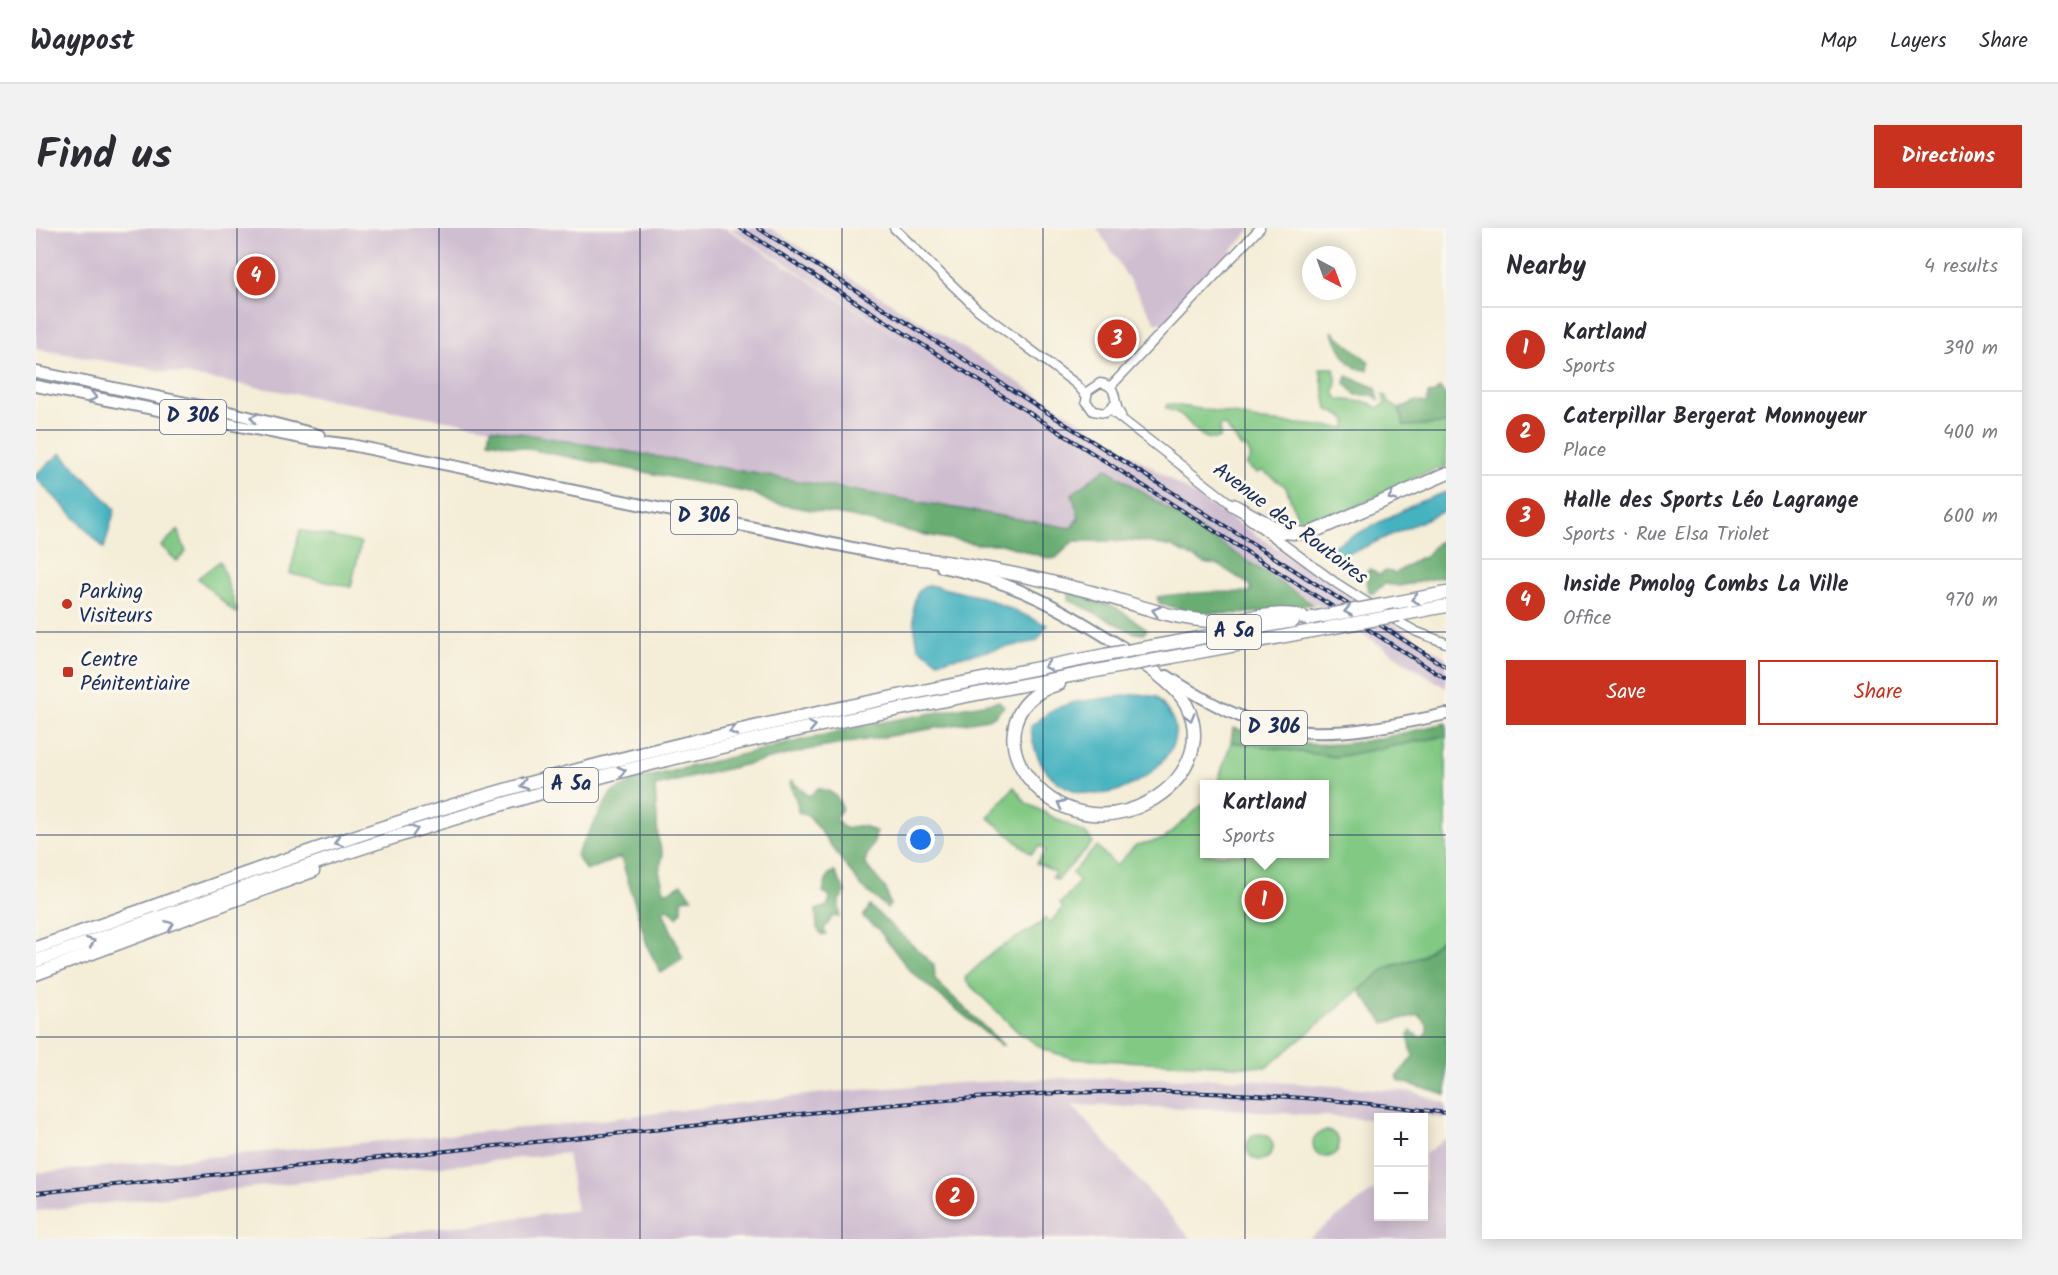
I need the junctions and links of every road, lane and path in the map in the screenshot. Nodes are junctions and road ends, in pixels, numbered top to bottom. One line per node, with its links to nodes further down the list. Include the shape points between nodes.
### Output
1 (894, 228): 6 (street, via 977,309)
2 (1260, 228): 5 (street)
3 (36, 372): 8 (main road, D 306, one-way to 3, via 225,411)
4 (36, 386): 8 (main road, D 306, one-way to 8)
5 (1110, 386): 6 (street, via 1100,383); 7 (street, Avenue des Routoires, via 1116,394)
6 (1088, 391): 7 (street, via 1093,411 1099,413)
7 (1113, 407): 10 (street, Avenue des Routoires)
8 (351, 445): 11 (main road, D 306)
9 (1446, 474): 10 (highway, one-way to 10, via 1308,534 1283,532)
10 (1233, 505): 15 (street, Avenue des Routoires, via 1336,583 1399,623)
11 (895, 556): 14 (highway, one-way to 11, via 1295,613 1226,621 1184,618 1049,582); 16 (main road, D 306, via 976,574 1026,592 1071,613)
12 (1446, 593): 14 (highway, A 5a, one-way to 14, bridge)
13 (1446, 606): 17 (highway, A 5a, bridge)
14 (1309, 618): 20 (highway, A 5a, one-way to 20, bridge, via 791,717 554,776 369,831)
15 (1446, 643)
16 (1121, 646): 17 (highway, one-way to 17, via 1177,692 1193,724 1192,746 1180,773 1164,792 1142,806 1107,815 1067,808 1038,790 1020,764 1013,735 1020,710 1038,693 1072,681); 18 (main road, D 306, via 1208,703 1269,727 1301,733 1337,733)
17 (1080, 674): 19 (highway, A 5a, one-way to 17, via 563,786 742,741)
18 (1446, 714)
19 (387, 839): 21 (highway, A 5a, one-way to 19); 22 (highway, one-way to 19, via 357,855)
20 (36, 948)
21 (36, 962)
22 (36, 974)

